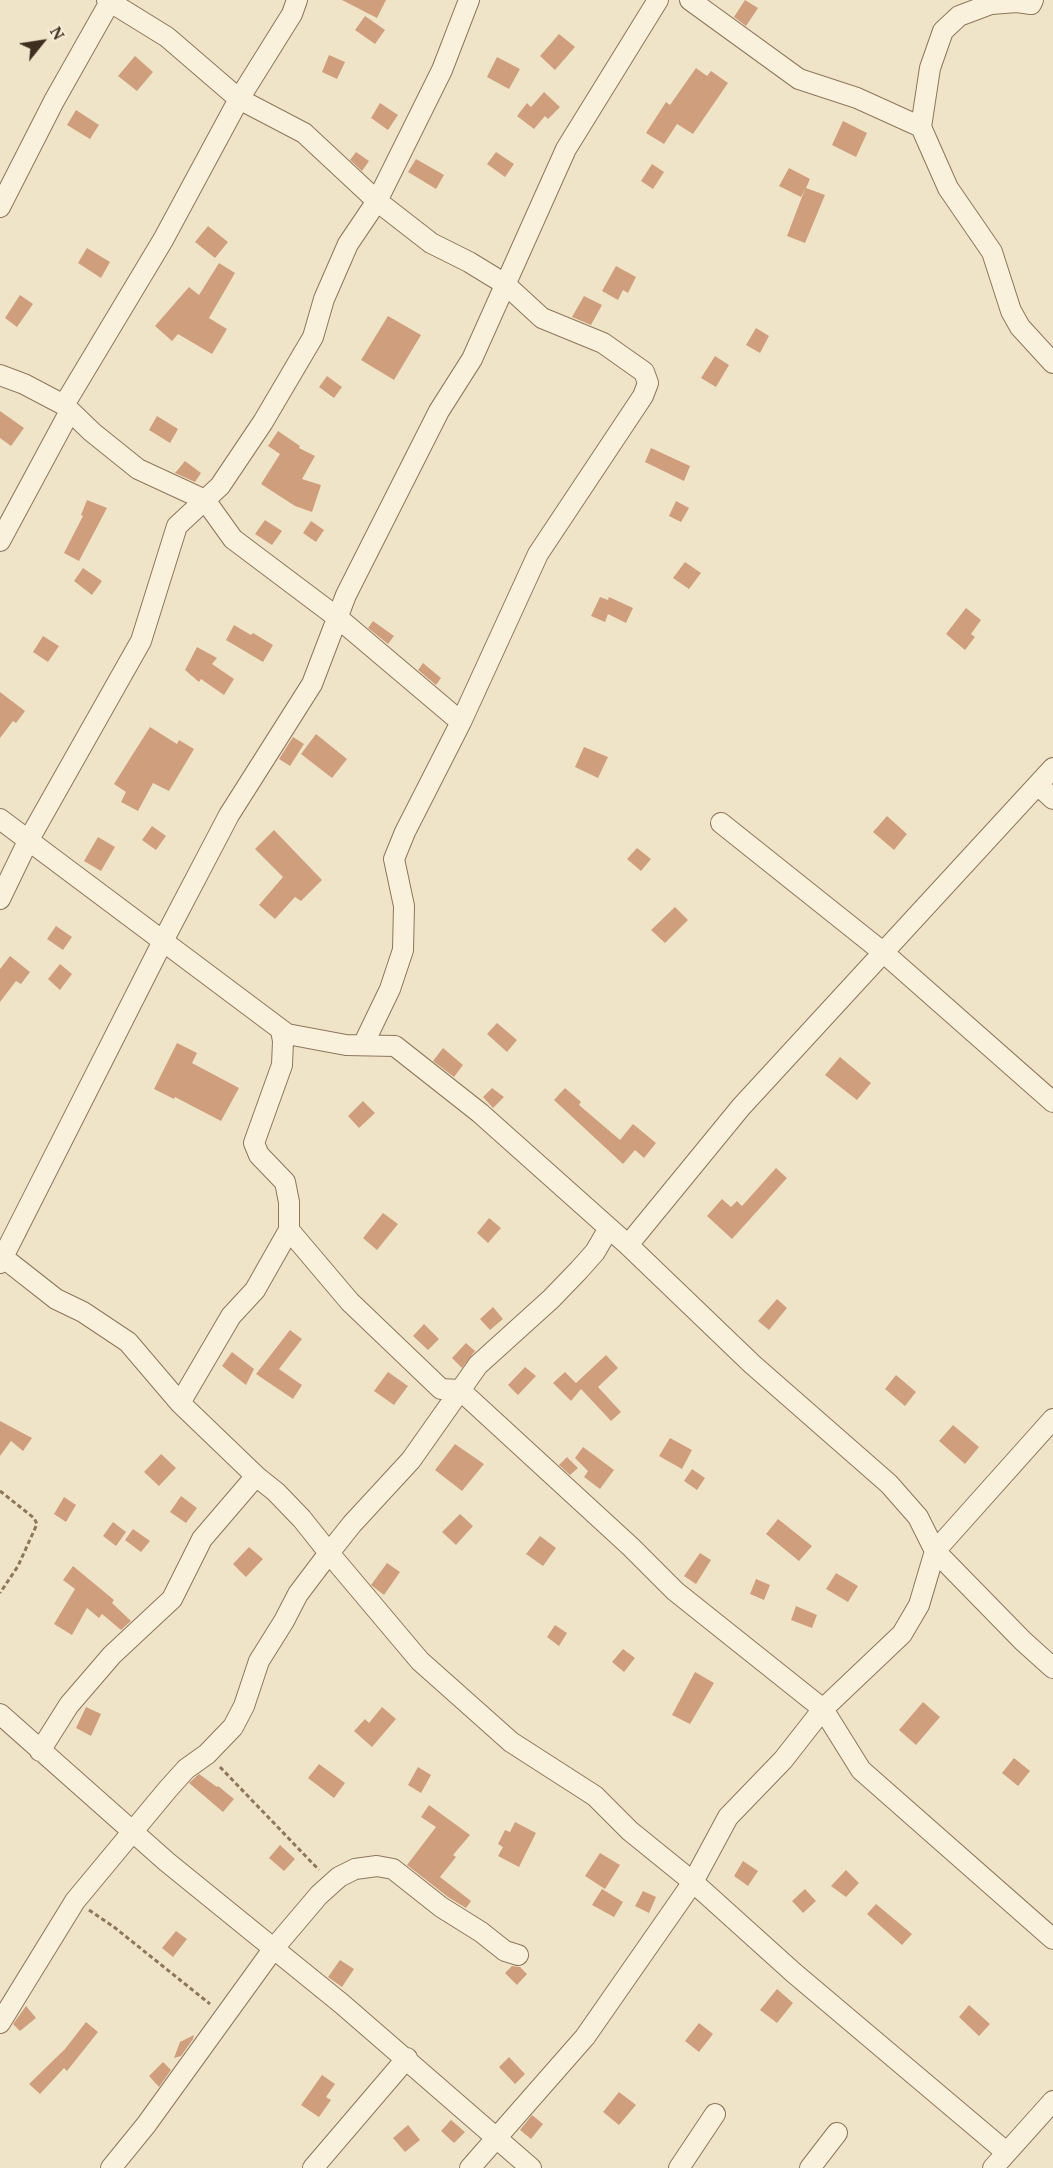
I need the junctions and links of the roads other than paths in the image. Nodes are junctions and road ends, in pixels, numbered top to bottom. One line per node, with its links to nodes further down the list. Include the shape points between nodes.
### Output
1 (297, 0): 7 (street)
2 (469, 0): 9 (street, via 442,70)
3 (658, 0): 11 (street, via 566,149)
4 (690, 0): 8 (street, via 799,80 857,98)
5 (1033, 0): 8 (street, via 1031,4 991,4 959,16 943,31 930,68)
6 (109, 1): 7 (street, via 167,37); 10 (street)
7 (239, 99): 9 (street, via 304,133); 14 (street)
8 (921, 127): 12 (street, via 948,188 992,252 1011,311 1020,327)
9 (377, 201): 11 (street, via 431,243); 15 (street, via 348,244 324,299 313,337 263,423 220,486)
10 (0, 207)
11 (505, 284): 17 (street, via 472,358 438,411); 18 (street, via 542,318 603,343 644,372 648,383 538,554)
12 (1053, 363)
13 (0, 375): 14 (street)
14 (67, 408): 15 (street, via 138,469); 16 (street)
15 (205, 500): 17 (street, via 233,539); 24 (street, via 177,526 141,642)
16 (0, 541)
17 (338, 618): 18 (street); 26 (street, via 312,684 229,815)
18 (461, 722): 29 (street, via 394,858 404,906 403,950 390,989)
19 (1053, 768): 20 (street)
20 (1038, 785): 21 (street); 27 (street)
21 (1053, 799)
22 (0, 819): 24 (street)
23 (721, 823): 27 (street)
24 (28, 841): 25 (street); 26 (street)
25 (0, 899)
26 (163, 941): 28 (street); 34 (street)
27 (884, 953): 30 (street); 33 (street, via 741,1107)
28 (281, 1030): 29 (street, via 323,1042); 32 (street, via 282,1065 254,1143 259,1155 285,1182)
29 (363, 1045): 31 (street, via 394,1046 480,1113)
30 (1053, 1102)
31 (609, 1228): 33 (street); 35 (street, via 595,1252 551,1299 478,1365)
32 (289, 1230): 35 (street, via 350,1302 441,1389); 36 (street, via 255,1290 231,1316)
33 (628, 1245): 39 (street, via 752,1364 889,1484 918,1517)
34 (1, 1258): 36 (street, via 56,1299 128,1342)
35 (460, 1390): 40 (street, via 411,1460); 42 (street, via 675,1591)
36 (180, 1403): 38 (street)
37 (1053, 1419): 39 (street)
38 (256, 1476): 40 (street, via 303,1519); 44 (street, via 202,1539 172,1599 112,1655 69,1705)
39 (935, 1551): 41 (street); 42 (street, via 919,1605 902,1634)
40 (329, 1554): 45 (street, via 298,1594 260,1661 233,1727 186,1769); 46 (street, via 420,1661 511,1742 594,1796)
41 (1053, 1668)
42 (823, 1709): 46 (street, via 783,1760 728,1817); 47 (street, via 861,1770)
43 (0, 1714): 44 (street)
44 (40, 1751): 45 (street)
45 (133, 1830): 48 (street); 50 (street, via 75,1901)
46 (693, 1882): 55 (street, via 585,2037 519,2115); 56 (street)
47 (1053, 1939)
48 (274, 1948): 49 (street, via 331,1882 355,1869 377,1866 393,1869 441,1907 505,1951); 51 (street); 57 (street)
49 (518, 1955)
50 (0, 2023)
51 (407, 2058): 55 (street); 58 (street)
52 (1053, 2101): 56 (street)
53 (715, 2114): 61 (street)
54 (837, 2133): 62 (street)
55 (494, 2138): 59 (street); 60 (street)
56 (1006, 2152): 63 (street)
57 (111, 2168)
58 (313, 2168)
59 (470, 2168)
60 (531, 2168)
61 (679, 2168)
62 (810, 2168)
63 (993, 2168)

